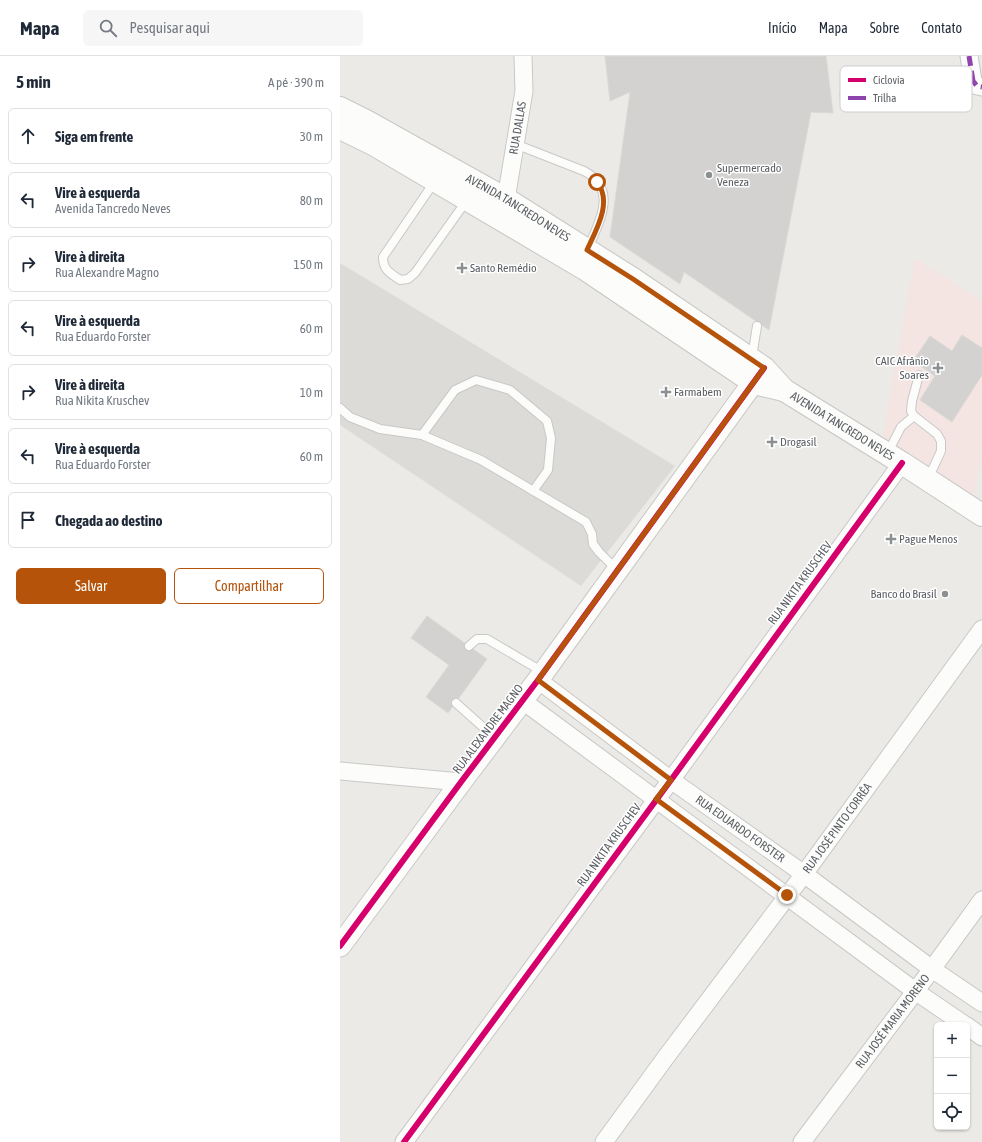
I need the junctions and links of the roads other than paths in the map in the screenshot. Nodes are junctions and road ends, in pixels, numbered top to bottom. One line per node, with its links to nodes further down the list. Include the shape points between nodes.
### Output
1 (524, 56): 8 (street, RUA DALLAS, via 524,91)
2 (969, 56): 3 (street)
3 (972, 66)
4 (972, 66): 5 (street)
5 (977, 84)
6 (340, 108): 11 (main road, AVENIDA TANCREDO NEVES)
7 (340, 128): 9 (main road, AVENIDA TANCREDO NEVES, via 373,144)
8 (515, 144): 11 (street, RUA DALLAS); 12 (lane, via 592,175 602,188 604,196 601,218)
9 (435, 181): 10 (main road, AVENIDA TANCREDO NEVES); 10 (lane, via 383,257 383,264 400,280 408,279 415,273)
10 (468, 200): 14 (main road, AVENIDA TANCREDO NEVES)
11 (506, 200): 12 (main road, AVENIDA TANCREDO NEVES)
12 (587, 250): 14 (main road, AVENIDA TANCREDO NEVES, via 633,279)
13 (757, 326): 14 (lane)
14 (756, 370): 19 (main road, AVENIDA TANCREDO NEVES); 23 (street, RUA ALEXANDRE MAGNO)
15 (919, 375): 17 (lane, via 912,401 911,411)
16 (340, 408): 18 (lane, via 350,417 380,430)
17 (914, 416): 19 (lane, via 901,427); 20 (lane, via 937,434 941,441 941,451)
18 (422, 435): 21 (lane, via 481,460); 21 (lane, via 455,390 476,380 510,390 547,421 551,438 548,470)
19 (894, 458): 20 (main road, AVENIDA TANCREDO NEVES); 31 (street, RUA NIKITA KRUSCHEV)
20 (928, 480): 22 (main road, AVENIDA TANCREDO NEVES)
21 (533, 491): 23 (lane, via 586,522 592,534 593,544)
22 (982, 515)
23 (617, 570): 26 (street, RUA ALEXANDRE MAGNO)
24 (982, 629): 34 (street, RUA JOSÉ PINTO CORRÊA)
25 (469, 646): 26 (lane, via 477,639 487,639)
26 (541, 676): 27 (street, RUA ALEXANDRE MAGNO); 31 (street, RUA EDUARDO FORSTER)
27 (523, 701): 29 (street, RUA ALEXANDRE MAGNO); 33 (street, RUA EDUARDO FORSTER)
28 (456, 703): 29 (lane)
29 (495, 738): 32 (street, RUA ALEXANDRE MAGNO)
30 (340, 771): 32 (street)
31 (671, 780): 33 (street, RUA NIKITA KRUSCHEV); 34 (street, RUA EDUARDO FORSTER)
32 (461, 782): 37 (street, RUA ALEXANDRE MAGNO)
33 (656, 799): 35 (street, RUA EDUARDO FORSTER); 44 (street, RUA NIKITA KRUSCHEV)
34 (804, 874): 35 (street, RUA JOSÉ PINTO CORRÊA); 38 (street, RUA EDUARDO FORSTER)
35 (787, 895): 39 (street, RUA EDUARDO FORSTER); 45 (street, RUA JOSÉ PINTO CORRÊA)
36 (982, 900): 38 (street, RUA JOSÉ MARIA MORENO)
37 (340, 946)
38 (932, 969): 39 (street, RUA JOSÉ MARIA MORENO); 40 (street, RUA EDUARDO FORSTER)
39 (915, 991): 41 (street, RUA EDUARDO FORSTER); 46 (street, RUA JOSÉ MARIA MORENO)
40 (982, 1003)
41 (960, 1022)
42 (970, 1029): 43 (street, RUA EDUARDO FORSTER)
43 (982, 1037)
44 (404, 1142)
45 (604, 1142)
46 (802, 1142)

